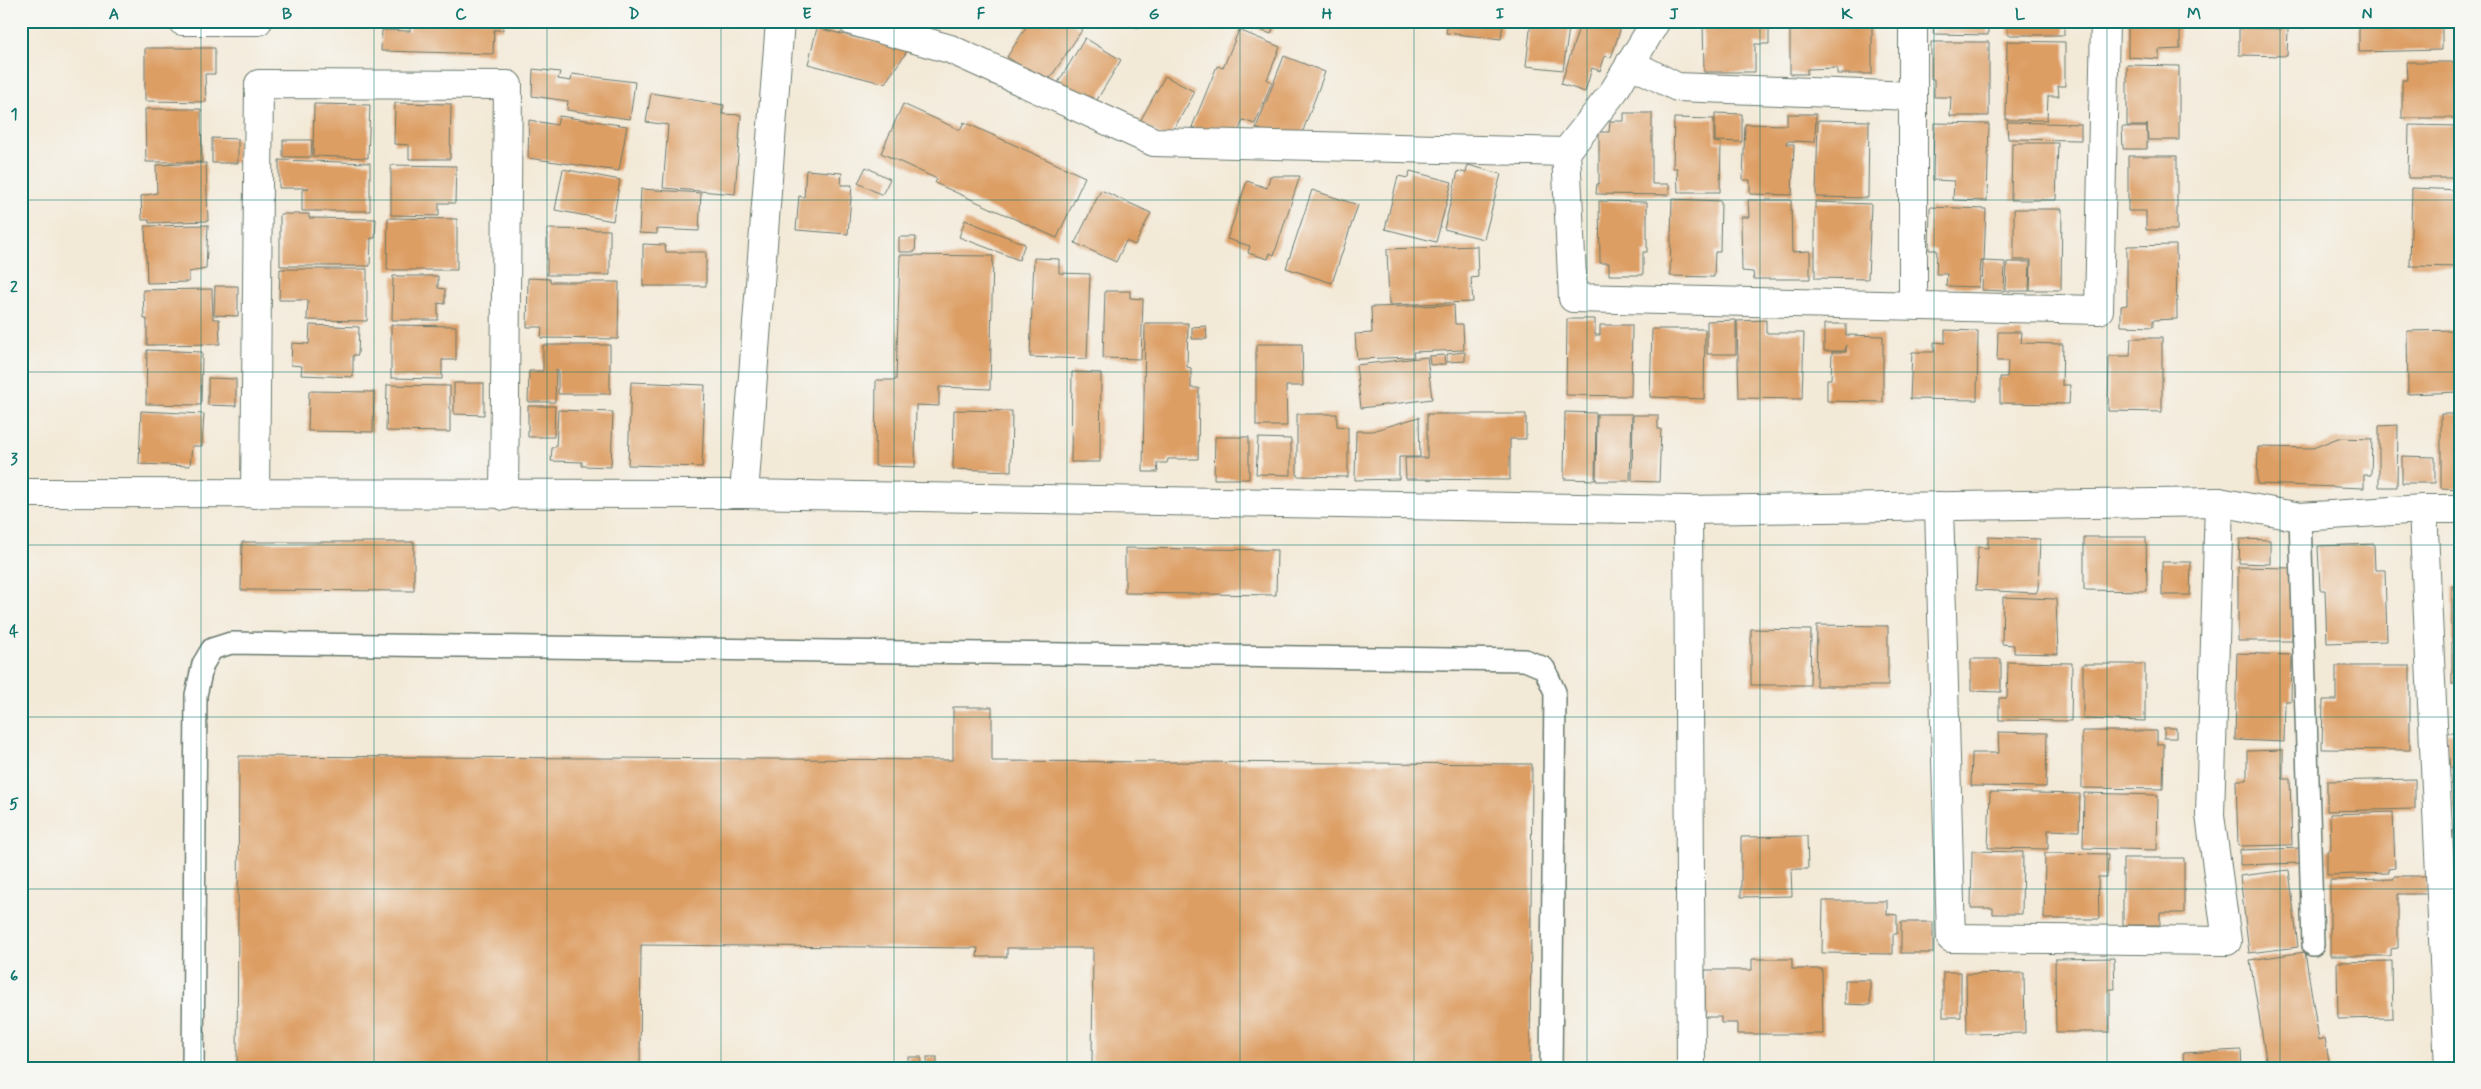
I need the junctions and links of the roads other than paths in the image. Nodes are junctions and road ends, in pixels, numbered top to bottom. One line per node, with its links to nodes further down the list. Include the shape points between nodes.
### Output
1 (182, 21): 2 (street)
2 (258, 21)
3 (780, 21): 14 (street)
4 (852, 21): 10 (street, via 950,50 1154,142)
5 (1656, 21): 8 (street)
6 (1913, 21): 9 (street)
7 (2105, 21): 11 (street, via 2099,310)
8 (1630, 63): 9 (street, via 1677,87); 10 (street, via 1614,91)
9 (1913, 96): 11 (street)
10 (1566, 152): 11 (street, via 1573,298)
11 (1913, 306)
12 (21, 493): 13 (street)
13 (255, 494): 15 (street); 15 (street, via 259,84 508,85)
14 (744, 494): 15 (street); 19 (street)
15 (504, 496)
16 (2219, 502): 17 (street); 17 (street, via 2210,815 2227,941 1951,938); 21 (street)
17 (1939, 506): 19 (street)
18 (2423, 509): 20 (street); 21 (street); 26 (street)
19 (1688, 510): 25 (street)
20 (2460, 510)
21 (2300, 517): 22 (lane)
22 (2313, 945)
23 (193, 1068): 24 (lane, via 196,695 203,664 212,649 231,642 1525,660 1544,668 1555,692)
24 (1551, 1068)
25 (1691, 1068)
26 (2450, 1068)

